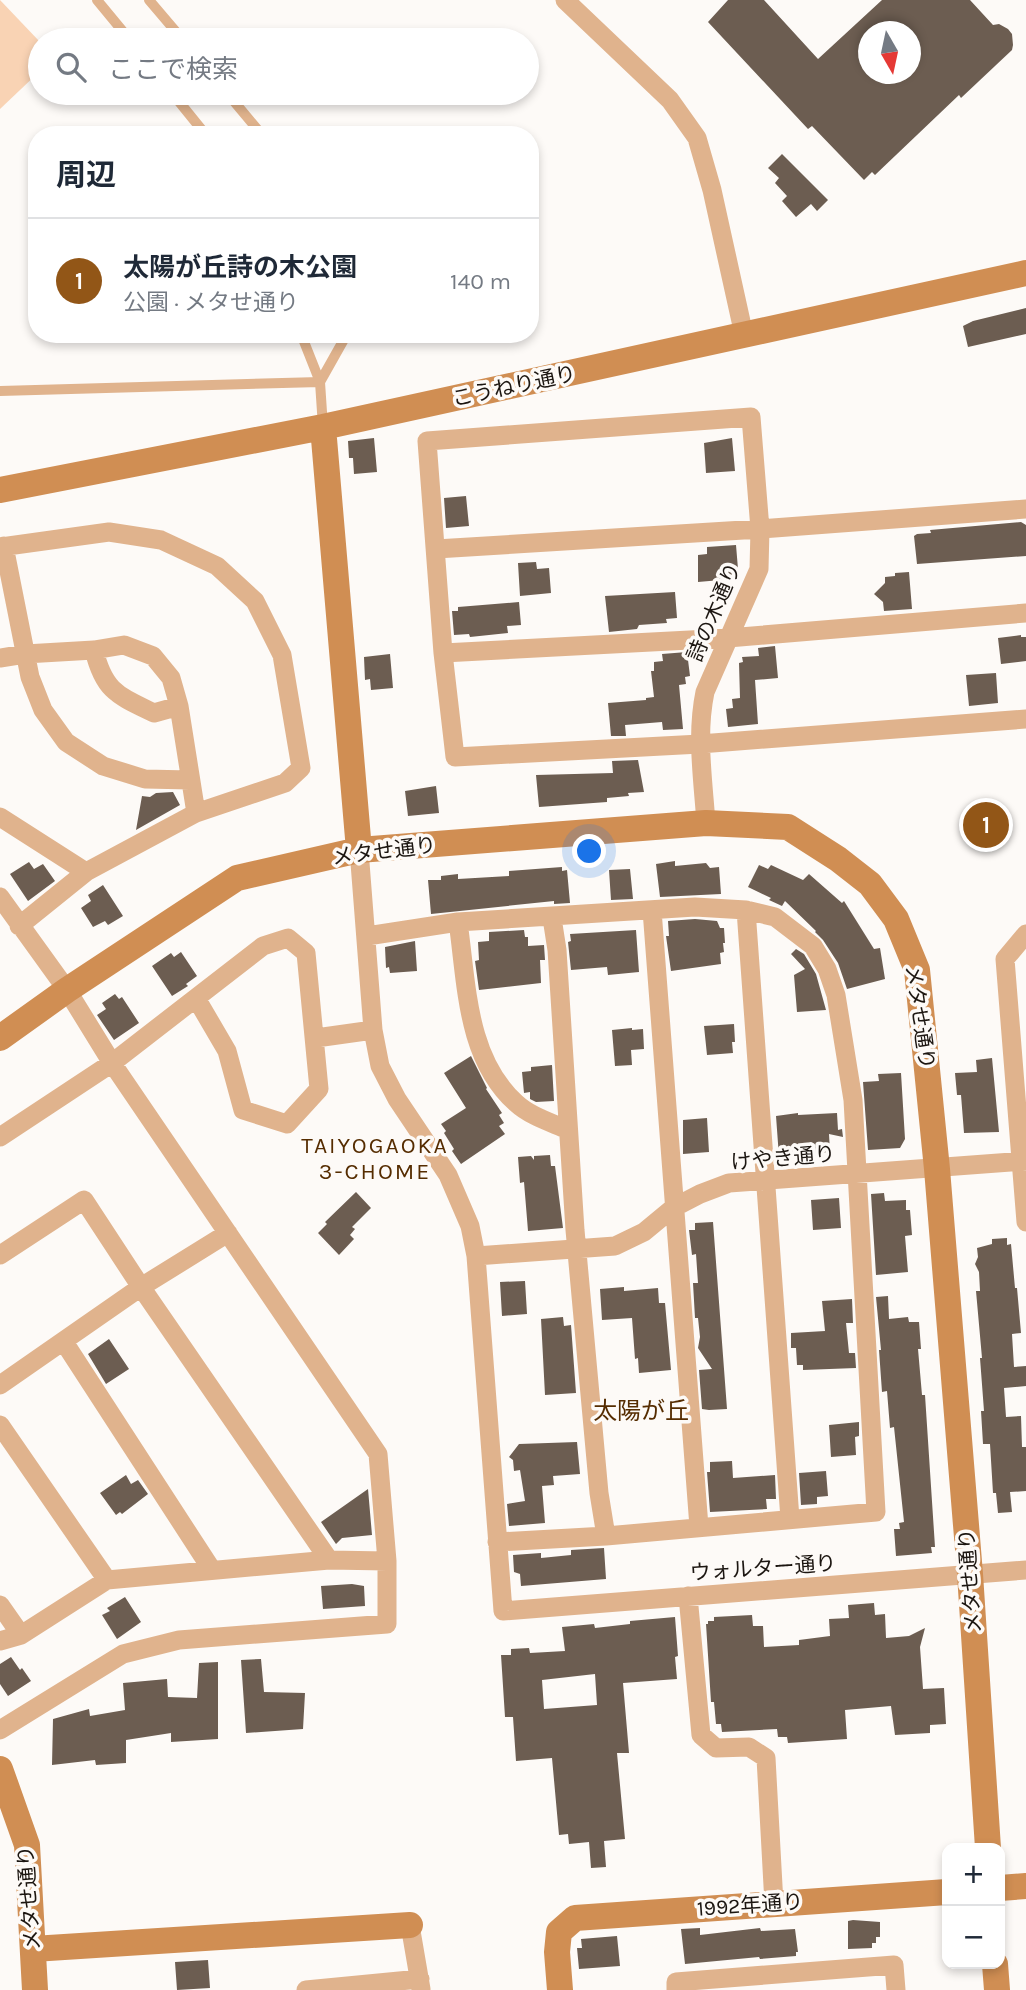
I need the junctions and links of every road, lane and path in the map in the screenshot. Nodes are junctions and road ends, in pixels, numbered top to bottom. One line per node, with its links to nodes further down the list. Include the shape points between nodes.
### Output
1 (97, 0): 4 (lane)
2 (149, 0): 5 (lane)
3 (565, 0): 11 (street, via 670,100 697,138)
4 (120, 28)
5 (173, 28)
6 (182, 105): 8 (lane)
7 (237, 105): 9 (lane)
8 (199, 126)
9 (254, 126)
10 (1026, 273): 11 (street, こうねり通り)
11 (744, 335): 16 (street, こうねり通り)
12 (305, 343): 14 (lane)
13 (342, 343): 14 (lane)
14 (320, 382): 15 (lane); 16 (lane)
15 (0, 390)
16 (323, 427): 17 (street, こうねり通り); 35 (street)
17 (0, 490)
18 (1026, 509): 19 (street)
19 (760, 529): 21 (street); 21 (street, 詩の木通り, via 751,417 427,440); 23 (street, 詩の木通り, via 760,569)
20 (2, 546): 25 (street); 32 (street, via 109,532 161,540 217,566 255,601 282,655 301,768 285,783)
21 (436, 549): 26 (street)
22 (1026, 613): 23 (street)
23 (728, 638): 26 (street); 30 (street, 詩の木通り, via 705,692)
24 (94, 650): 25 (street); 28 (street, via 124,645 153,656 171,678); 28 (street, via 100,675 120,697 154,713)
25 (25, 653): 27 (street); 31 (street, via 43,710 66,742 103,766 145,779)
26 (443, 653): 30 (street, via 455,757)
27 (0, 657)
28 (179, 706): 31 (street)
29 (1026, 719): 30 (street)
30 (700, 744): 34 (street, 詩の木通り)
31 (190, 780): 32 (street)
32 (196, 813): 36 (street)
33 (0, 817): 36 (street)
34 (706, 823): 35 (street, メタせ通り); 54 (street, メタせ通り, via 788,827 870,884 896,919 917,970)
35 (359, 850): 44 (street); 45 (street, メタせ通り, via 237,878)
36 (86, 872): 42 (street)
37 (0, 897): 42 (street)
38 (746, 910): 39 (street); 55 (street, via 775,917 813,946 827,969 836,995 853,1100); 56 (street)
39 (652, 911): 40 (street); 57 (street)
40 (552, 918): 41 (street); 51 (street)
41 (458, 922): 44 (street); 51 (street, via 475,1037 487,1067 514,1102)
42 (19, 926): 45 (street)
43 (1026, 934): 53 (street, via 1005,959)
44 (367, 936): 47 (street)
45 (67, 990): 48 (street, メタせ通り); 50 (street)
46 (196, 998): 49 (street, via 263,946 288,938 306,953); 49 (street, via 227,1051 243,1110 254,1114 287,1124 319,1089); 50 (street)
47 (373, 1030): 49 (street); 62 (street, via 380,1066 397,1100 448,1175 470,1226)
48 (0, 1038)
49 (316, 1038)
50 (112, 1063): 52 (street); 59 (street)
51 (568, 1130): 60 (street)
52 (0, 1137)
53 (1024, 1161): 54 (street, けやき通り); 58 (street)
54 (937, 1169): 55 (street, けやき通り); 75 (street, メタせ通り)
55 (858, 1175): 56 (street, けやき通り); 67 (street, via 876,1512)
56 (765, 1180): 57 (street, けやき通り, via 729,1184); 67 (street)
57 (675, 1207): 60 (street, けやき通り, via 644,1232 615,1246); 68 (street)
58 (1026, 1222)
59 (228, 1233): 63 (street); 72 (street, via 378,1454)
60 (577, 1249): 62 (street, けやき通り); 69 (street)
61 (0, 1255): 63 (street, via 84,1200)
62 (475, 1256): 70 (street)
63 (141, 1287): 64 (street); 71 (street)
64 (64, 1342): 65 (street); 73 (street)
65 (0, 1385)
66 (0, 1425): 76 (street)
67 (790, 1519): 68 (street)
68 (699, 1527): 69 (street)
69 (606, 1535): 70 (street)
70 (497, 1542): 77 (street, ウォルター通り, via 503,1611)
71 (329, 1560): 72 (street); 73 (street)
72 (387, 1561): 81 (street, via 387,1624 180,1640 123,1654)
73 (212, 1570): 76 (street)
74 (1026, 1570): 75 (street, ウォルター通り)
75 (970, 1574): 77 (street, ウォルター通り); 83 (street, メタせ通り)
76 (107, 1580): 79 (street)
77 (688, 1597): 87 (street, via 701,1735 716,1748 749,1747 766,1758)
78 (0, 1605): 79 (street)
79 (21, 1635): 80 (street)
80 (0, 1641)
81 (0, 1730)
82 (0, 1769): 89 (street, メタせ通り, via 27,1844)
83 (988, 1843)
84 (1026, 1886): 85 (street)
85 (1005, 1888)
86 (942, 1892): 87 (street, 1992年通り)
87 (774, 1904): 94 (street, 1992年通り, via 575,1918 559,1932)
88 (410, 1925): 89 (street); 91 (street)
89 (33, 1949): 92 (street, メタせ通り)
90 (995, 1969): 97 (street)
91 (421, 1984): 93 (street)
92 (35, 1990)
93 (315, 1990)
94 (559, 1990)
95 (676, 1990): 96 (street, via 676,1982 894,1965)
96 (897, 1990)
97 (997, 1990)

